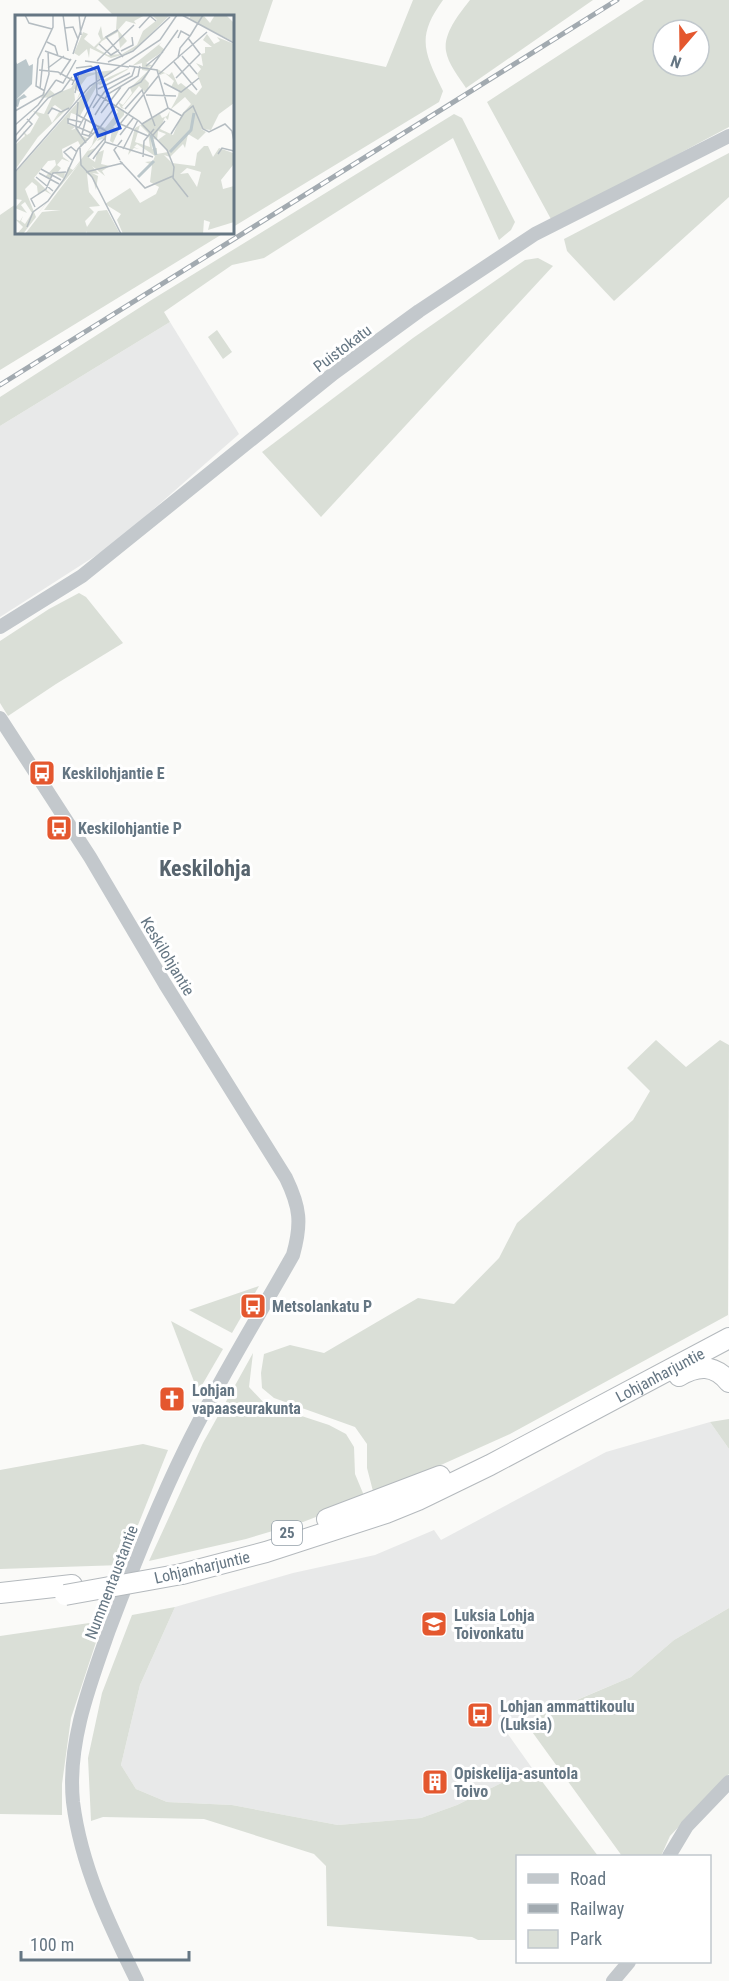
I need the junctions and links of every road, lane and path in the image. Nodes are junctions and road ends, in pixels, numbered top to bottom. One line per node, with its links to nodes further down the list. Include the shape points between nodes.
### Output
1 (729, 136): 2 (street, Puistokatu, via 535,234 419,311 334,374 82,576)
2 (0, 627)
3 (0, 718): 4 (street, Keskilohjantie, via 90,857 286,1178 296,1198)
4 (298, 1215): 16 (street, Nummentaustantie, via 300,1232 293,1255 184,1450 134,1564 80,1719 72,1771 79,1838 92,1882)
5 (729, 1326): 7 (highway)
6 (729, 1338): 7 (highway, Lohjanharjuntie / 25)
7 (710, 1348): 9 (highway, Lohjanharjuntie / 25)
8 (729, 1382): 9 (highway, via 720,1371 704,1368 689,1370 643,1395)
9 (621, 1395): 10 (highway, Lohjanharjuntie / 25, bridge, via 386,1514 267,1552)
10 (69, 1590): 11 (highway, Lohjanharjuntie / 25); 12 (highway, Lohjanharjuntie / 25)
11 (0, 1593)
12 (0, 1602)
13 (729, 1782): 14 (street, via 687,1826)
14 (670, 1855)
15 (628, 1963): 17 (street)
16 (137, 1981)
17 (613, 1981)

